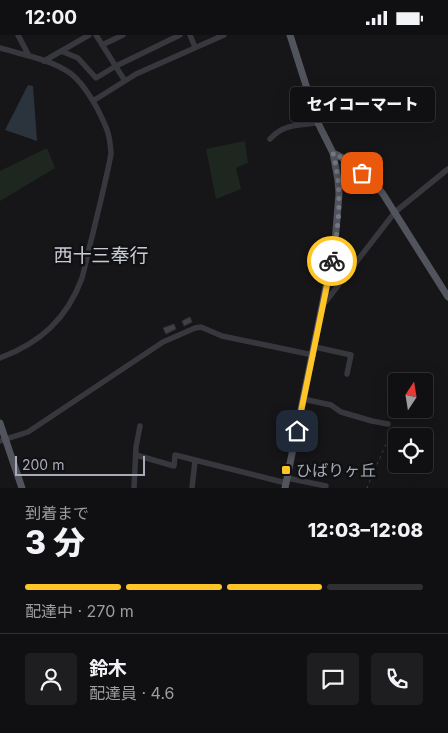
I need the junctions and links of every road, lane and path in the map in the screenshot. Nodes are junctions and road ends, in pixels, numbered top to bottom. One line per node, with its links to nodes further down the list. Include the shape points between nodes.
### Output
1 (18, 35): 13 (street)
2 (89, 35): 12 (street)
3 (96, 35): 9 (street)
4 (123, 35): 9 (street)
5 (180, 35): 15 (street)
6 (190, 35): 10 (street)
7 (224, 35): 10 (street)
8 (290, 35): 18 (main road)
9 (102, 45): 15 (street)
10 (195, 47): 16 (street)
11 (0, 48): 13 (street)
12 (61, 51): 14 (street); 15 (street, via 78,58 96,78)
13 (29, 56): 14 (street)
14 (44, 61): 17 (street, via 70,74)
15 (116, 66): 16 (street)
16 (125, 81): 17 (street)
17 (93, 101): 27 (street, via 107,128 111,154 78,287 63,314 45,333 17,352)
18 (318, 123): 19 (street, via 285,127); 20 (main road)
19 (270, 139)
20 (333, 153): 22 (main road, via 377,186); 24 (main road, via 339,207 336,243)
21 (448, 169): 22 (street)
22 (395, 212): 23 (main road); 24 (street)
23 (448, 297)
24 (323, 305): 25 (main road)
25 (315, 347): 26 (main road); 28 (street, via 352,355)
26 (313, 355): 29 (main road); 33 (street, via 195,328 163,342 28,432)
27 (0, 358)
28 (347, 374)
29 (303, 399): 31 (street); 36 (main road)
30 (0, 423): 33 (main road)
31 (388, 424): 41 (path, via 394,426)
32 (140, 426): 34 (street)
33 (3, 440): 38 (main road)
34 (136, 455): 35 (street, via 174,466 175,455); 39 (street)
35 (195, 461): 36 (street); 40 (street)
36 (286, 483): 37 (street)
37 (326, 486)
38 (22, 488)
39 (134, 488)
40 (192, 488)
41 (368, 488)

